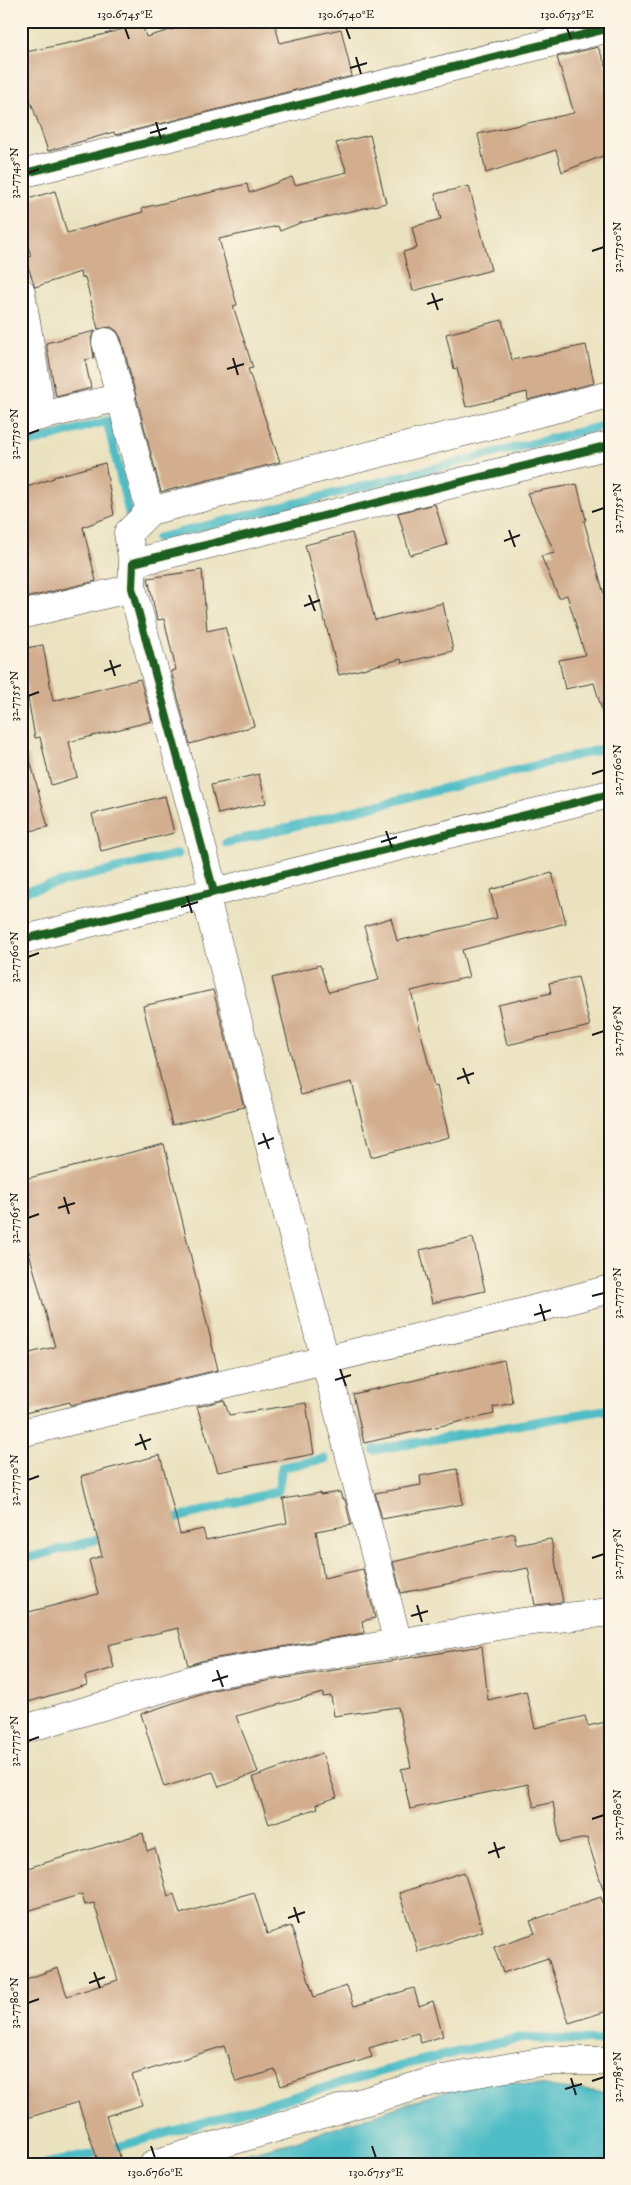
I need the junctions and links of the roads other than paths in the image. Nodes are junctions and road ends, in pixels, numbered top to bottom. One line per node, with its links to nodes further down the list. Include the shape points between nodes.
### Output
1 (610, 28): 2 (street)
2 (21, 174)
3 (21, 292): 7 (street)
4 (106, 342): 6 (street)
5 (610, 395): 9 (street)
6 (120, 397): 7 (street); 9 (street)
7 (32, 418)
8 (610, 445): 10 (street)
9 (150, 511): 10 (street, via 128,533)
10 (133, 575): 11 (street); 13 (street)
11 (21, 615)
12 (610, 794): 13 (street)
13 (210, 893): 14 (street); 16 (street)
14 (21, 940)
15 (610, 1289): 16 (street, via 520,1314)
16 (324, 1359): 17 (street); 19 (street)
17 (21, 1433)
18 (608, 1617): 19 (street, via 515,1624)
19 (398, 1643): 20 (street, via 208,1675)
20 (21, 1730)
21 (610, 2061): 22 (street, via 546,2061 437,2080)
22 (154, 2164)

